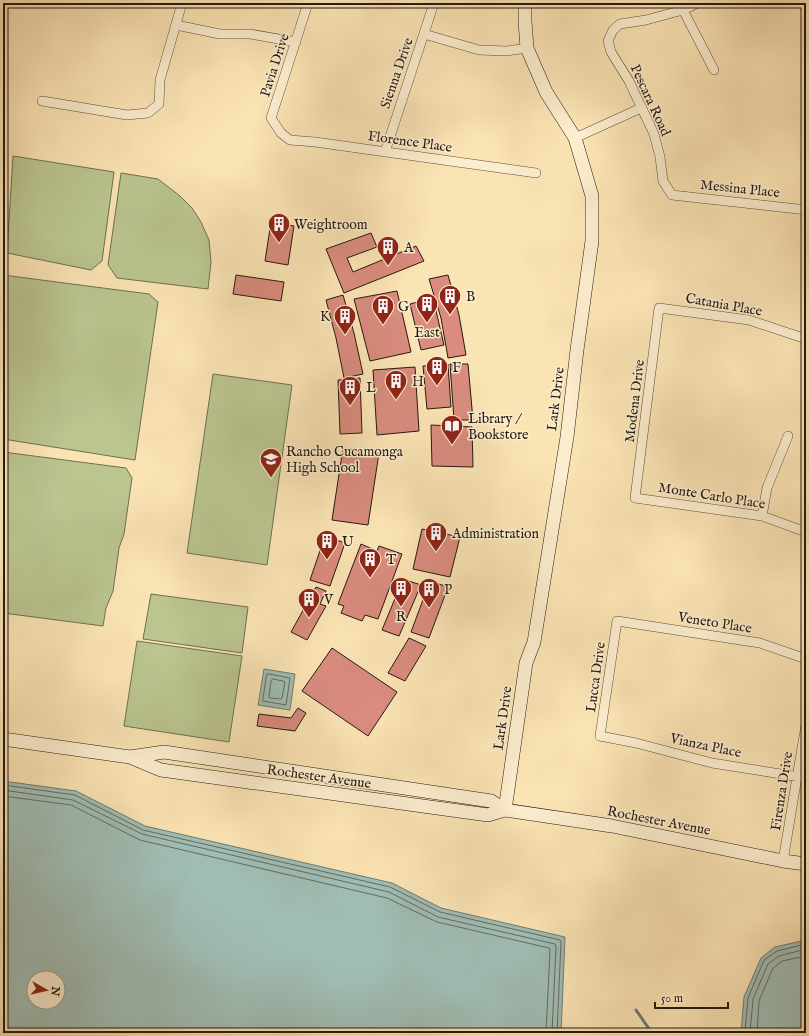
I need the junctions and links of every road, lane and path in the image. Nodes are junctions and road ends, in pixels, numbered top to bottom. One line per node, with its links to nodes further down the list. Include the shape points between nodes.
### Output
1 (182, 3): 7 (street)
2 (308, 3): 9 (street, Pavia Drive)
3 (434, 3): 8 (street, Sienna Drive)
4 (525, 3): 10 (street, Lark Drive)
5 (698, 3): 6 (street)
6 (683, 10): 11 (street); 13 (street, Pescara Road, via 620,24 612,30 608,41 612,52)
7 (176, 25): 9 (street, via 220,34 250,34); 12 (street, via 160,80 159,104 148,113 127,115)
8 (424, 34): 10 (street, via 479,50 506,51); 16 (street, Sienna Drive)
9 (296, 42): 14 (street, Pavia Drive, via 271,118)
10 (527, 48): 15 (street, Lark Drive, via 546,92)
11 (714, 70)
12 (42, 101)
13 (641, 108): 15 (street); 18 (street, Pescara Road, via 654,134 663,182)
14 (281, 133): 16 (street, Florence Place, via 290,140)
15 (575, 138): 33 (street, Lark Drive, via 592,196 592,241 567,437 534,642 526,663)
16 (385, 152): 17 (street, Florence Place)
17 (536, 173)
18 (672, 195): 19 (street, Messina Place)
19 (806, 210)
20 (659, 308): 21 (street, Catania Place, via 749,320); 23 (street, Modena Drive)
21 (806, 339)
22 (788, 436): 24 (street, via 767,488)
23 (636, 498): 24 (street, Monte Carlo Place)
24 (762, 516): 25 (street, Monte Carlo Place)
25 (806, 532)
26 (617, 621): 27 (street, Veneto Place, via 760,643); 29 (street, Lucca Drive)
27 (806, 659)
28 (806, 725): 32 (street, Firenza Drive)
29 (600, 736): 32 (street, Vianza Place, via 712,763)
30 (3, 740): 31 (street, Rochester Avenue)
31 (130, 756): 33 (street, Rochester Avenue, via 164,752 185,755 490,801); 33 (street, Rochester Avenue, via 161,770 172,772 488,815)
32 (801, 778): 34 (street, Firenza Drive)
33 (505, 810): 34 (street, Rochester Avenue, via 612,826)
34 (783, 861): 35 (street, Rochester Avenue)
35 (806, 864)

